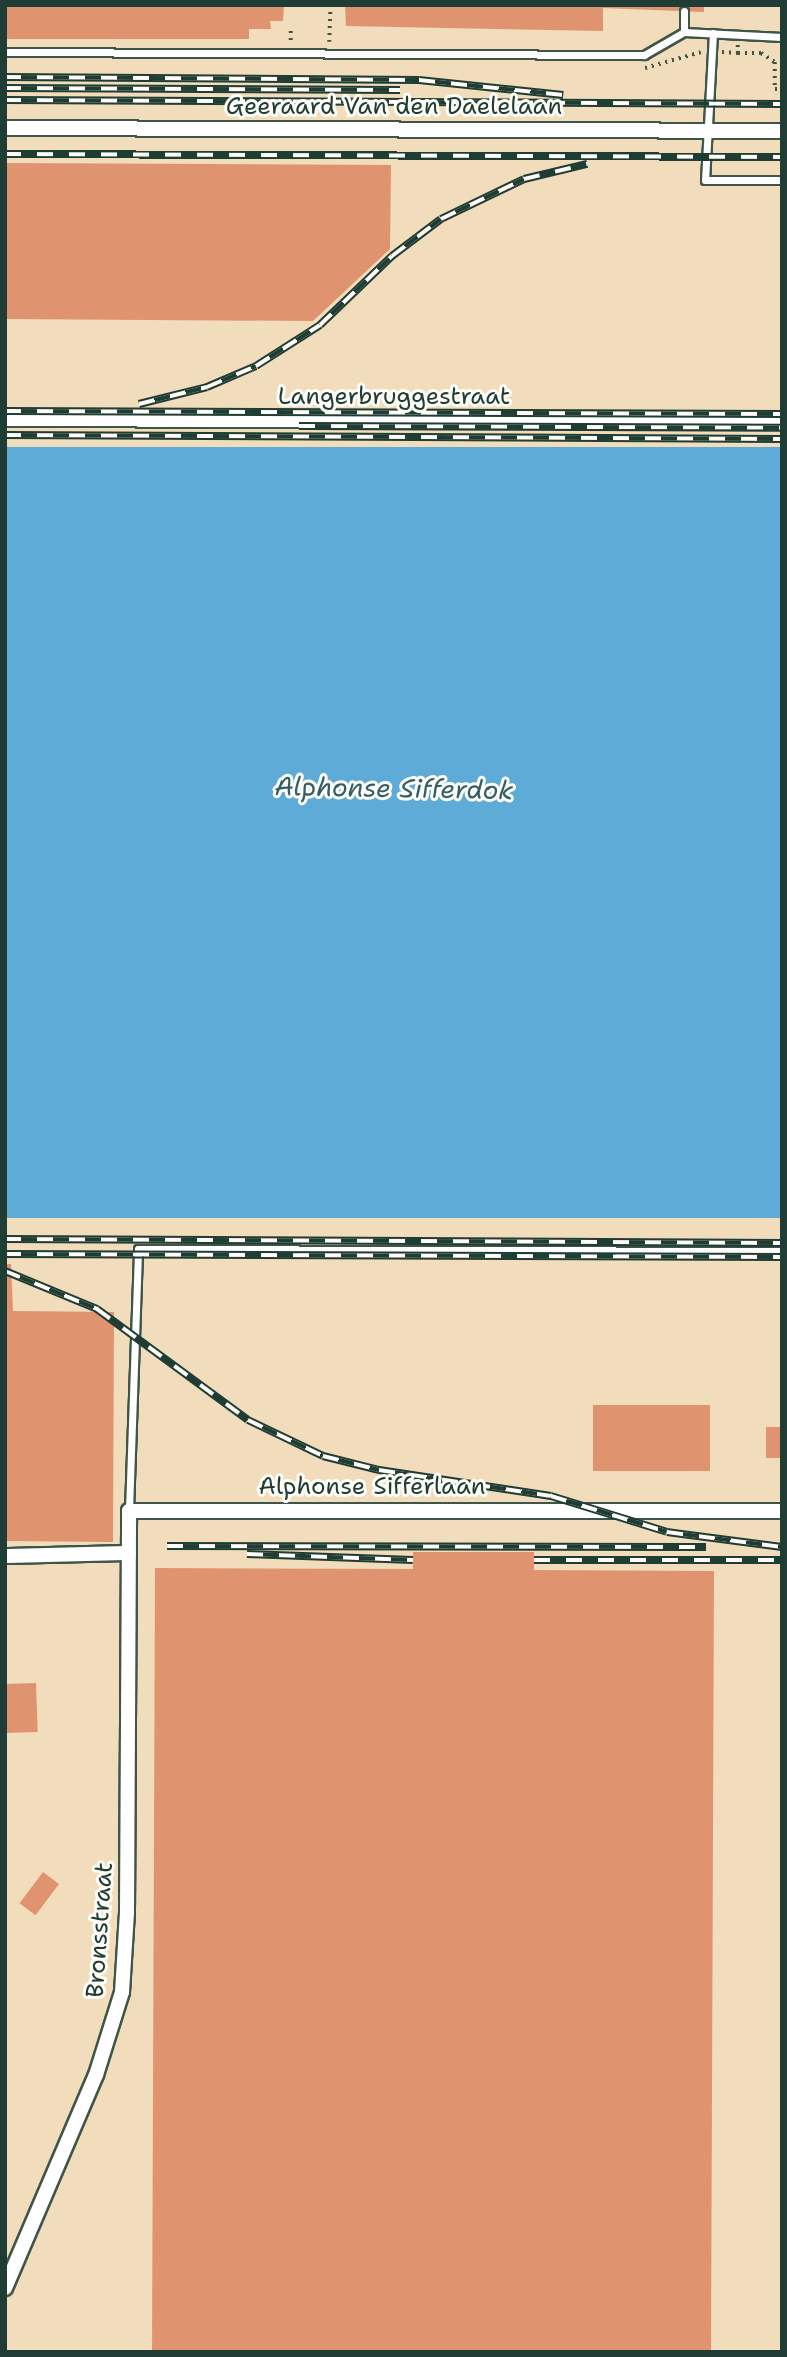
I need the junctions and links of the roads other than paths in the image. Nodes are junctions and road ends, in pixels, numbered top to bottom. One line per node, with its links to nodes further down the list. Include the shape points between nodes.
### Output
1 (684, 11): 2 (lane)
2 (684, 32): 3 (lane); 5 (lane, via 644,55)
3 (713, 33): 4 (lane); 7 (lane)
4 (782, 37)
5 (5, 52)
6 (5, 128): 7 (street, Geeraard Van den Daelelaan)
7 (709, 131): 8 (street, Geeraard Van den Daelelaan); 9 (lane, via 705,180)
8 (782, 131)
9 (782, 180)
10 (5, 419): 11 (street, Langerbruggestraat)
11 (782, 422)
12 (782, 1251): 13 (lane, via 138,1249)
13 (129, 1511): 14 (street, Alphonse Sifferlaan); 15 (street)
14 (782, 1511)
15 (129, 1553): 16 (street); 17 (street, Bronsstraat, via 127,1913 122,1992 96,2075)
16 (5, 1556)
17 (5, 2288)

